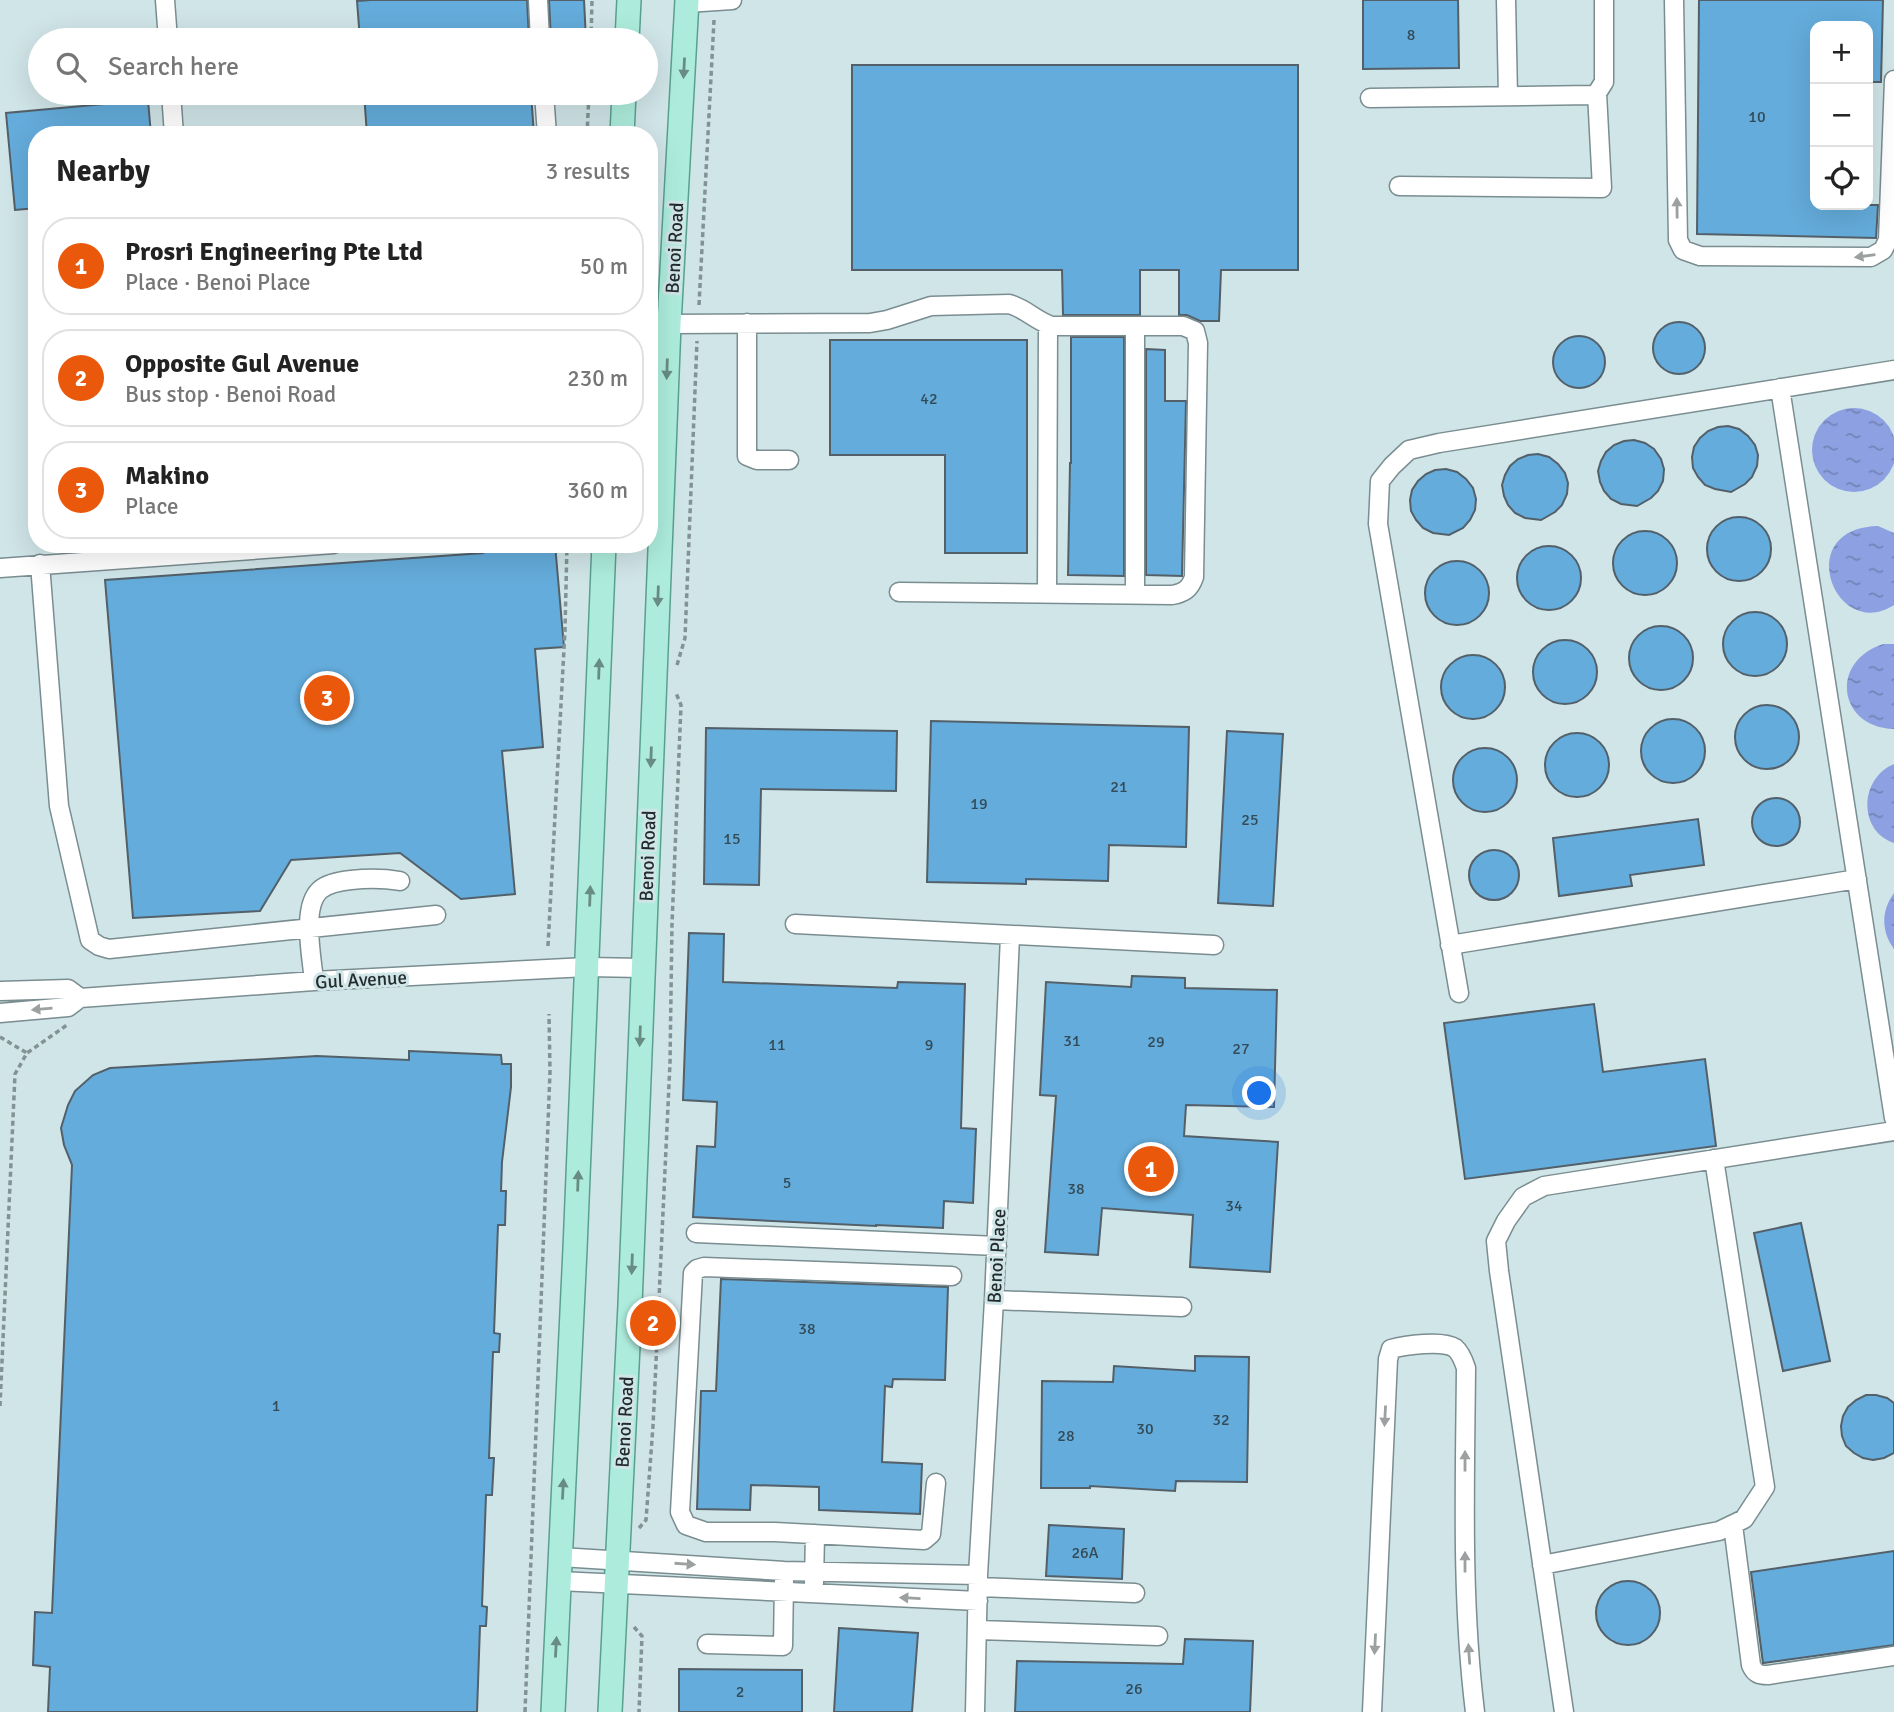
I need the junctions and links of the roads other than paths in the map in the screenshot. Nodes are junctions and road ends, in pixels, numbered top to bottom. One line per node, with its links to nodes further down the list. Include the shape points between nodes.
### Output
1 (165, 0): 10 (street)
2 (538, 0): 11 (street)
3 (629, 0): 12 (main road)
4 (732, 0): 9 (street)
5 (1506, 0): 15 (street)
6 (1604, 0): 14 (street, via 1604,82)
7 (1675, 0): 13 (street, one-way to 7, via 1888,240 1883,250 1871,257 1700,256 1683,250 1678,240)
8 (687, 1): 9 (street); 25 (main road, Benoi Road, one-way to 25)
9 (715, 1)
10 (167, 28)
11 (539, 28)
12 (628, 28)
13 (1894, 80)
14 (1597, 93): 15 (street); 23 (street, via 1602,188)
15 (1508, 96): 16 (street)
16 (1370, 98)
17 (172, 105): 20 (street)
18 (545, 105): 21 (street)
19 (623, 105): 22 (main road)
20 (173, 126)
21 (546, 126)
22 (622, 126)
23 (1399, 186)
24 (747, 323): 25 (street); 26 (street, via 870,323 931,306 1009,304); 30 (street, via 747,456)
25 (669, 324): 47 (main road, Benoi Road, one-way to 47)
26 (1048, 325): 27 (street); 36 (street)
27 (1135, 326): 37 (street); 37 (street, via 1188,327 1195,331 1198,343 1192,584 1172,595)
28 (1894, 370): 29 (street)
29 (1780, 388): 38 (street); 45 (street, via 1429,445 1409,450 1380,481 1378,524)
30 (789, 460)
31 (150, 553): 33 (street)
32 (604, 553): 46 (main road, one-way to 32)
33 (40, 564): 34 (street); 42 (street, via 59,806 90,940 109,949)
34 (0, 568)
35 (899, 592): 36 (street)
36 (1047, 593): 37 (street)
37 (1135, 594)
38 (1857, 879): 45 (street); 53 (street)
39 (400, 881): 42 (street, via 382,877 340,881 321,889 310,910)
40 (436, 915): 42 (street)
41 (794, 924): 43 (street)
42 (310, 928): 48 (street)
43 (1010, 936): 44 (street); 57 (street, Benoi Place)
44 (1214, 945)
45 (1450, 946): 50 (street)
46 (587, 967): 47 (street, Gul Avenue); 48 (street, Gul Avenue); 64 (main road, one-way to 46)
47 (643, 968): 65 (main road, Benoi Road, one-way to 65)
48 (314, 981): 51 (street, Gul Avenue)
49 (0, 991): 51 (street, Gul Avenue, via 68,989)
50 (1459, 993)
51 (80, 998): 52 (street, Gul Avenue, one-way to 52, via 68,1007)
52 (0, 1013)
53 (1894, 1118)
54 (1894, 1131): 55 (street)
55 (1714, 1159): 62 (street, via 1765,1488 1744,1519); 66 (street, via 1544,1186 1523,1197 1496,1241)
56 (696, 1233): 57 (street)
57 (997, 1246): 59 (street, Benoi Place)
58 (952, 1276): 63 (street, via 705,1267 693,1273 680,1512 686,1525 706,1532)
59 (994, 1300): 60 (street); 71 (street, Benoi Place)
60 (1182, 1307)
61 (936, 1483): 63 (street, via 932,1534 924,1540)
62 (1733, 1525): 66 (street); 78 (street, via 1751,1665 1758,1675)
63 (815, 1534): 68 (street)
64 (560, 1557): 65 (street); 69 (main road)
65 (617, 1560): 67 (street, one-way to 67); 70 (main road, Benoi Road)
66 (1542, 1565): 84 (street)
67 (784, 1571): 68 (street); 72 (street)
68 (814, 1572): 71 (street); 74 (street)
69 (559, 1581): 70 (street); 79 (main road, one-way to 69)
70 (616, 1584): 72 (street); 80 (main road, Benoi Road)
71 (978, 1588): 73 (street); 74 (street, one-way to 74); 75 (street, Benoi Place)
72 (783, 1592): 74 (street); 77 (street, via 783,1647)
73 (1135, 1593)
74 (814, 1594)
75 (978, 1630): 76 (street); 81 (street, Benoi Place)
76 (1158, 1636)
77 (707, 1644)
78 (1894, 1656)
79 (553, 1712)
80 (610, 1712)
81 (975, 1712)
82 (1372, 1712): 83 (street, one-way to 82, via 1465,1595 1466,1368 1455,1348 1445,1345 1405,1345 1391,1349 1388,1359)
83 (1475, 1712)
84 (1564, 1712)

